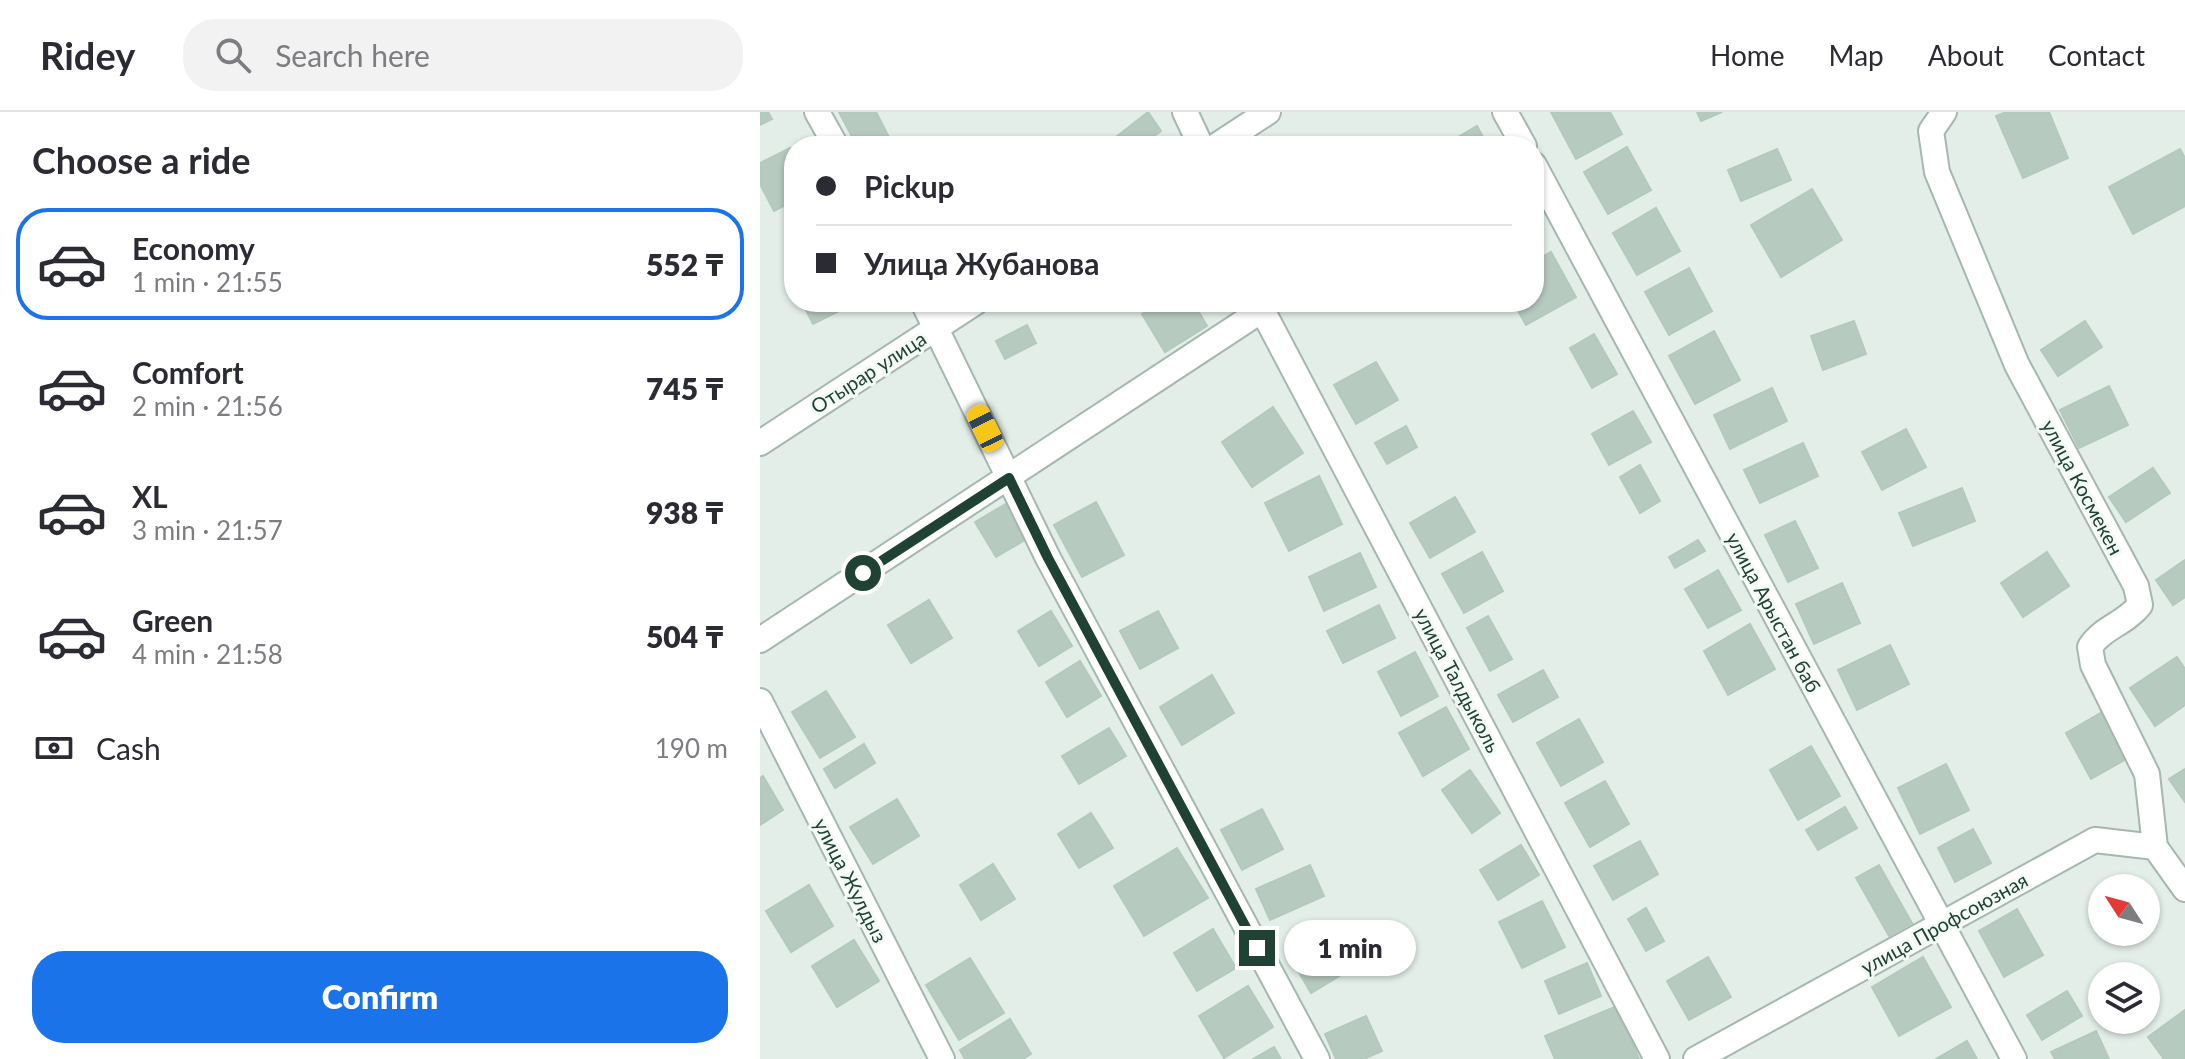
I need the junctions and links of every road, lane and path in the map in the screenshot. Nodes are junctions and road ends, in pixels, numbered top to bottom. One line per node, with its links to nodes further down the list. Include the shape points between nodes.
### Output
1 (817, 112): 6 (street)
2 (1185, 112): 7 (street)
3 (1268, 112): 8 (street)
4 (1505, 112): 9 (street)
5 (1944, 112): 20 (street, улица Космекен, via 1931,131 1937,172 2017,365 2136,586 2140,605 2135,612 2100,633 2090,647 2093,665 2147,774)
6 (830, 136)
7 (1196, 136)
8 (1231, 136)
9 (1518, 136)
10 (1544, 184): 22 (street, улица Арыстан баб)
11 (929, 312): 15 (street)
12 (960, 312): 15 (street, Отырар улица)
13 (1251, 312): 17 (street)
14 (1263, 312): 25 (street, улица Талдыколь)
15 (937, 327): 16 (street, Отырар улица); 17 (street)
16 (760, 443)
17 (1009, 478): 18 (street); 24 (street)
18 (760, 640)
19 (760, 701): 23 (street, улица Жулдыз)
20 (2155, 847): 21 (street); 22 (street, улица Профсоюзная, via 2095,840)
21 (2185, 889)
22 (1942, 924): 26 (street, улица Профсоюзная); 27 (street, улица Арыстан баб)
23 (942, 1059)
24 (1317, 1059)
25 (1657, 1059)
26 (1696, 1059)
27 (2014, 1059)

